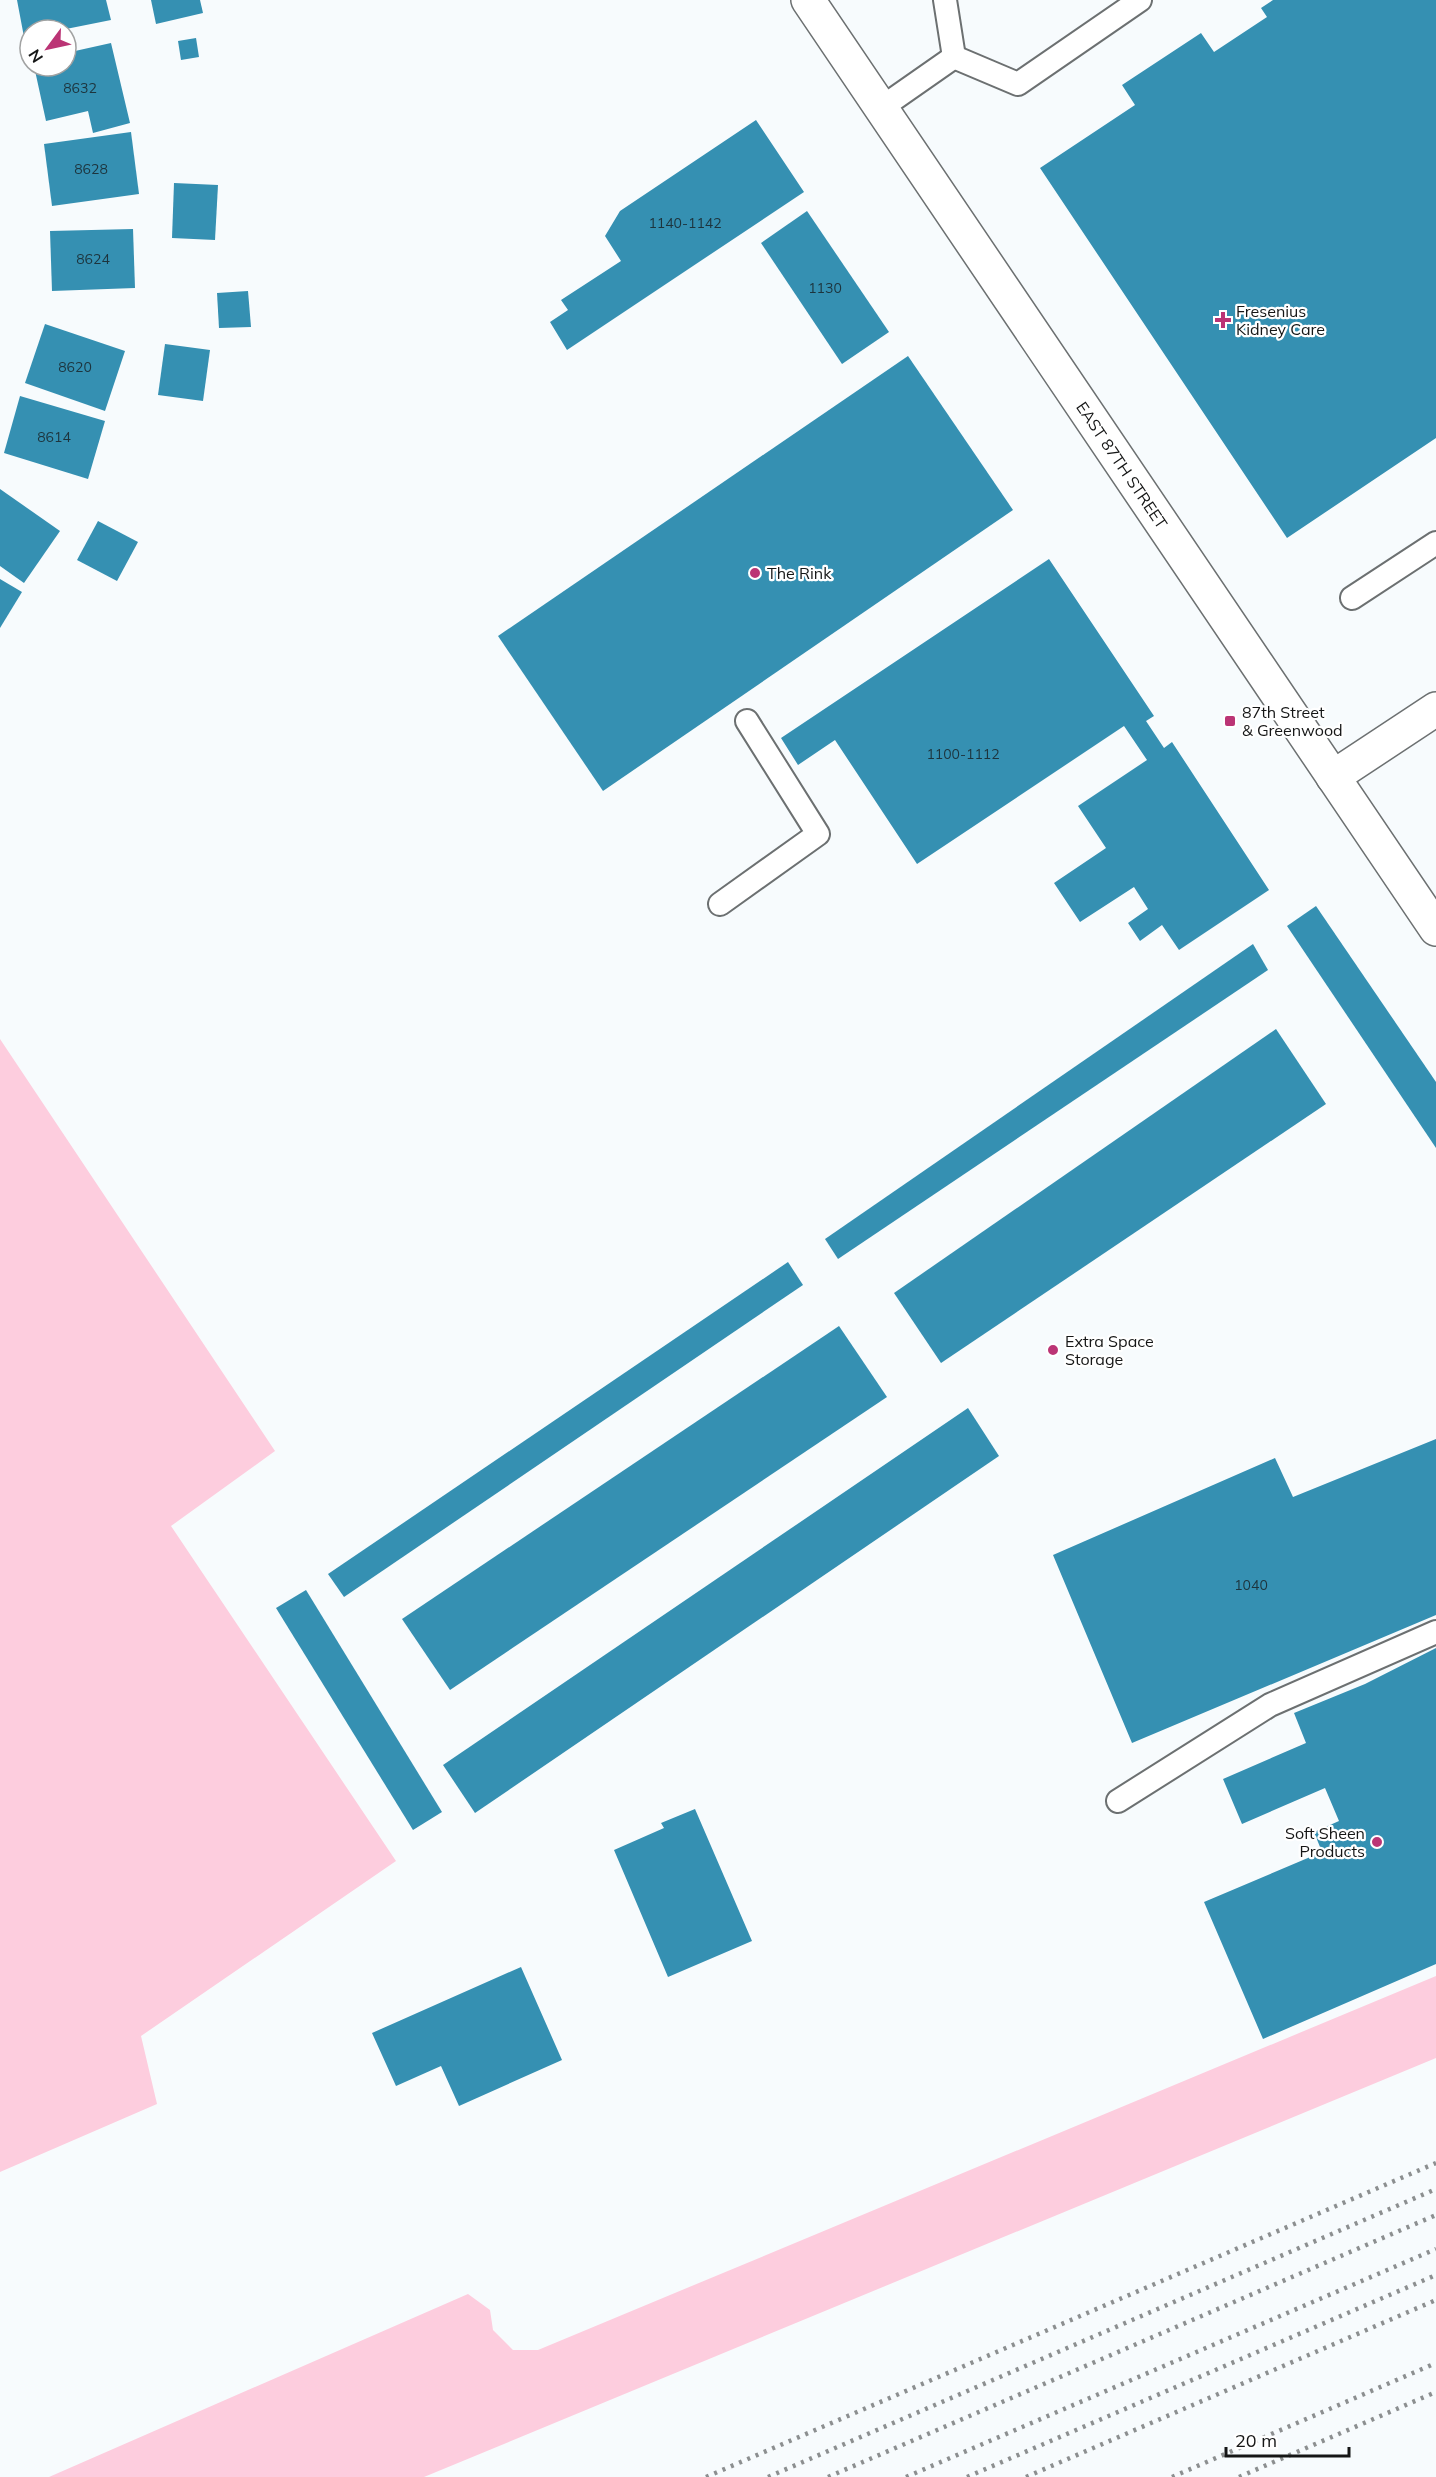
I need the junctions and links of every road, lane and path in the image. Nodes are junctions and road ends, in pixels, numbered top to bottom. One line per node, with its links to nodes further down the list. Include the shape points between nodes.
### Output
1 (808, 0): 5 (main road, EAST 87TH STREET)
2 (945, 0): 4 (lane)
3 (1140, 0): 4 (lane, via 1018,84)
4 (954, 57): 5 (lane)
5 (881, 108): 10 (main road, EAST 87TH STREET)
6 (1436, 543): 7 (lane)
7 (1352, 598)
8 (1436, 709): 10 (main road)
9 (747, 721): 11 (lane, via 818,834)
10 (1333, 777): 12 (main road, EAST 87TH STREET)
11 (720, 904)
12 (1436, 929)
13 (1436, 1632): 14 (lane, via 1270,1705)
14 (1118, 1801)

